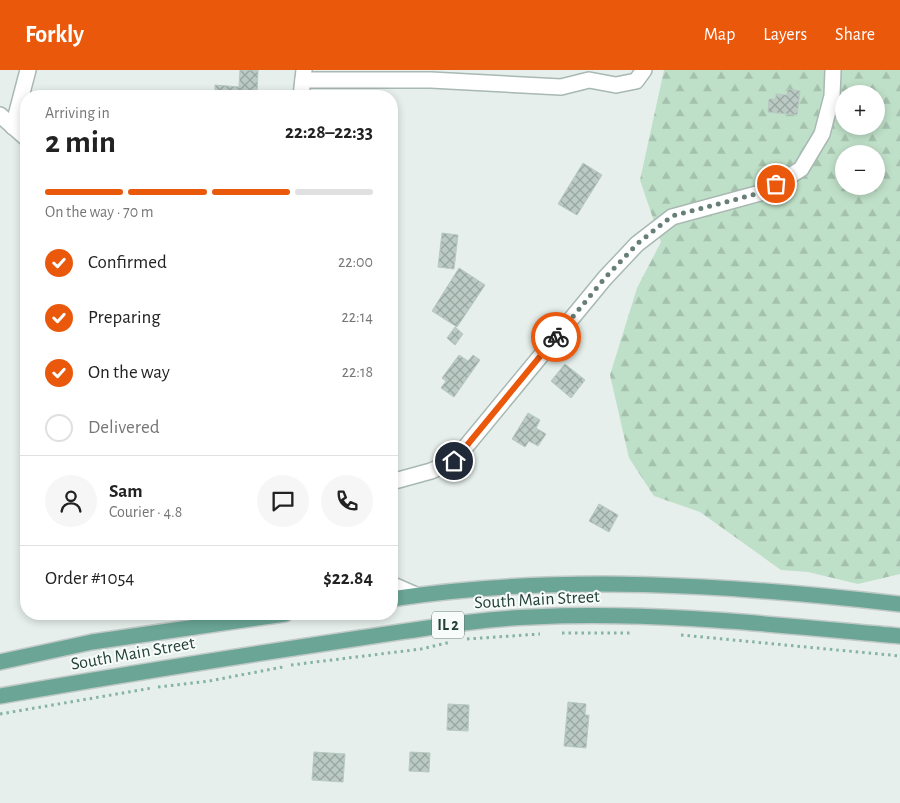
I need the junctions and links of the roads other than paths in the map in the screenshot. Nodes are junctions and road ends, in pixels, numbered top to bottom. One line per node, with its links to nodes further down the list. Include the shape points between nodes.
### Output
1 (28, 70): 6 (street)
2 (644, 70): 5 (street, via 636,81 616,85)
3 (833, 70): 12 (street, via 832,96 822,134 801,169 764,192 672,216 637,244 605,278 454,461)
4 (304, 75): 5 (street, via 561,87); 7 (street)
5 (590, 75)
6 (23, 90)
7 (302, 90)
8 (20, 103): 10 (street)
9 (0, 115): 10 (street)
10 (14, 127): 11 (street)
11 (20, 132)
12 (398, 480)
13 (398, 587): 14 (street)
14 (416, 595): 15 (main road, South Main Street / IL 2); 16 (main road, South Main Street / IL 2, via 501,586 638,583 725,587)
15 (398, 598)
16 (900, 604)
17 (243, 620): 19 (main road, South Main Street, via 111,639)
18 (900, 636): 20 (main road, South Main Street / IL 2, via 710,619 594,614 529,617 468,622)
19 (0, 662)
20 (0, 696)

